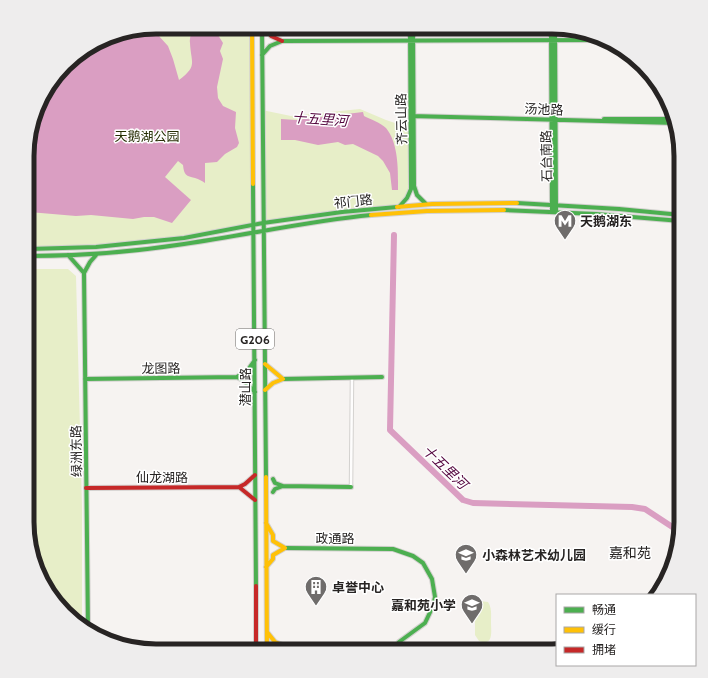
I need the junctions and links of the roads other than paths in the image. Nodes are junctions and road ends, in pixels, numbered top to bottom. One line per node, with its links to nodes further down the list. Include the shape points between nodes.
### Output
1 (252, 34): 23 (street, 潜山路 / G206)
2 (262, 34): 11 (street, 潜山路 / G206)
3 (270, 34): 10 (street)
4 (411, 34): 9 (street, 齐云山路)
5 (552, 34): 7 (street, 石台南路)
6 (554, 34): 7 (street, 石台南路)
7 (553, 40): 8 (street); 9 (street); 13 (street, 石台南路)
8 (591, 40)
9 (411, 41): 10 (street); 12 (street, 齐云山路)
10 (282, 42): 11 (street, via 272,44)
11 (262, 56): 22 (street, 潜山路 / G206)
12 (412, 115): 13 (street, 汤池路); 16 (street, via 414,186 417,195); 18 (street, 齐云山路, via 411,189)
13 (554, 118): 14 (street, 汤池路); 15 (street, 汤池路); 17 (street, 石台南路)
14 (669, 120)
15 (670, 123)
16 (426, 204): 17 (street, 祁门路, via 510,203); 18 (street, 祁门路)
17 (554, 206): 19 (street, 石台南路); 20 (street, 祁门路)
18 (399, 207): 22 (street, 祁门路)
19 (554, 212): 21 (street, 祁门路); 24 (street, 祁门路, via 432,210 342,218)
20 (674, 214)
21 (674, 221)
22 (263, 223): 23 (street, 祁门路); 24 (street, 潜山路 / G206)
23 (254, 225): 25 (street, 潜山路 / G206); 26 (street, 祁门路, via 184,238 139,243)
24 (263, 231): 25 (street, 祁门路); 32 (street, 潜山路 / G206)
25 (254, 232): 27 (street, 祁门路, via 185,244); 31 (street, 潜山路 / G206)
26 (34, 249)
27 (97, 254): 28 (street, 祁门路); 30 (street)
28 (68, 255): 29 (street, 祁门路); 30 (street)
29 (34, 256)
30 (84, 273): 36 (street, 绿洲东路)
31 (255, 360): 33 (street, via 248,370); 39 (street, 潜山路 / G206)
32 (265, 364): 37 (street); 38 (street, 潜山路 / G206)
33 (237, 377): 36 (street, 龙图路); 39 (street)
34 (352, 378): 35 (street); 37 (street); 44 (street)
35 (382, 378)
36 (85, 379): 45 (street, 绿洲东路)
37 (283, 379): 38 (street, via 271,383)
38 (266, 390): 48 (street, 潜山路 / G206)
39 (255, 392): 40 (street, 潜山路 / G206)
40 (255, 475): 43 (street); 47 (street, 潜山路 / G206)
41 (273, 479): 42 (street, via 275,483)
42 (283, 486): 44 (street); 46 (street)
43 (239, 487): 45 (street, 仙龙湖路); 47 (street)
44 (351, 487)
45 (86, 488): 51 (street, 绿洲东路)
46 (273, 492)
47 (256, 500): 53 (street, 潜山路 / G206)
48 (266, 523): 49 (street, via 273,535 273,541); 50 (street, 潜山路 / G206)
49 (285, 548): 50 (street, via 273,555 273,559); 56 (street, 政通路, via 384,548 401,551 417,558 428,571 434,586 434,602 426,623)
50 (266, 567): 52 (street, 潜山路 / G206)
51 (88, 623)
52 (267, 632): 54 (street, 潜山路 / G206); 55 (street, via 272,641)
53 (256, 644)
54 (268, 644)
55 (278, 644)
56 (397, 644)

